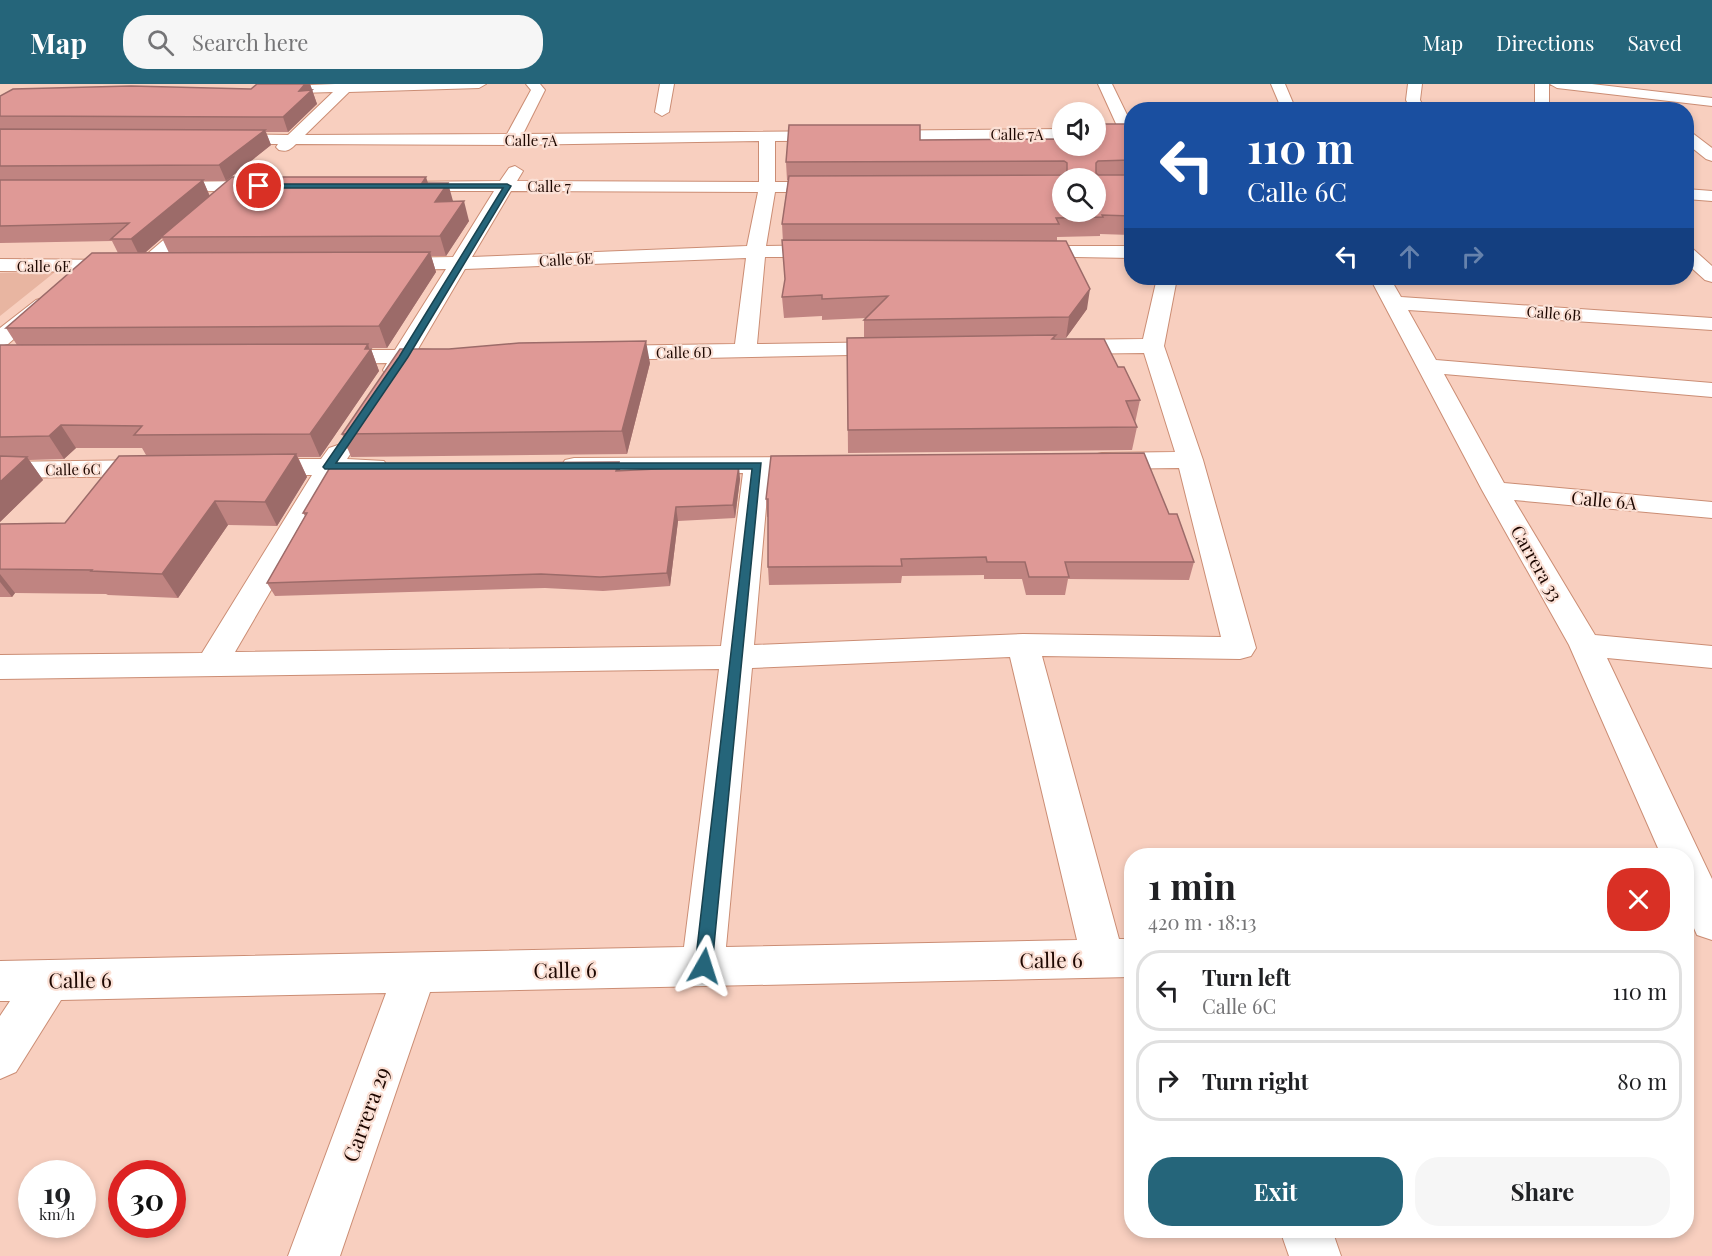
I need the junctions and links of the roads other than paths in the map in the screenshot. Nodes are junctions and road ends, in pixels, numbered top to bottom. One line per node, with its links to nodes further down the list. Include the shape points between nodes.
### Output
1 (479, 84): 9 (street)
2 (533, 84): 25 (street, via 538,90)
3 (667, 84): 17 (street)
4 (1105, 84): 18 (street)
5 (1278, 84): 13 (street)
6 (1414, 84): 14 (street)
7 (1542, 84): 15 (street)
8 (1557, 84): 12 (street)
9 (416, 85): 10 (street)
10 (346, 87): 11 (street); 24 (street)
11 (266, 88)
12 (1667, 97): 16 (street)
13 (1286, 102)
14 (1414, 102)
15 (1542, 102)
16 (1712, 102)
17 (662, 112)
18 (1124, 123)
19 (1052, 134): 21 (street, Calle 7A)
20 (1106, 134): 22 (street)
21 (767, 135): 25 (street, Calle 7A); 36 (street)
22 (1124, 135)
23 (212, 138): 24 (street, Calle 7A)
24 (294, 139): 25 (street, Calle 7A); 28 (street)
25 (522, 140): 33 (street)
26 (1694, 141): 27 (street)
27 (1712, 156)
28 (269, 159)
29 (253, 173): 30 (street)
30 (237, 186): 31 (street); 34 (street); 46 (street)
31 (284, 186)
32 (390, 186): 33 (street, Calle 7)
33 (507, 186): 36 (street, Calle 7); 45 (street)
34 (142, 187)
35 (849, 187): 36 (street, Calle 7)
36 (767, 188): 39 (street)
37 (1694, 195): 38 (street)
38 (1712, 196)
39 (756, 251): 40 (street, Calle 6E); 45 (street, Calle 6E); 59 (street)
40 (850, 251)
41 (1014, 252): 42 (street)
42 (1124, 252)
43 (1694, 260): 50 (street)
44 (366, 264): 45 (street, Calle 6E)
45 (458, 264): 63 (street)
46 (146, 265): 47 (street, Calle 6E); 49 (street, Calle 6E)
47 (169, 265)
48 (0, 266): 49 (street, Calle 6E)
49 (90, 266): 55 (street)
50 (1712, 276)
51 (1166, 285): 56 (street)
52 (1384, 285): 53 (street, Carrera 33)
53 (1395, 303): 54 (street, Calle 6B); 64 (street, Carrera 33)
54 (1712, 324)
55 (0, 339)
56 (1153, 346): 57 (street); 68 (street)
57 (1045, 347)
58 (913, 349): 59 (street, Calle 6D)
59 (745, 351): 60 (street, Calle 6D)
60 (580, 354)
61 (462, 356): 63 (street)
62 (308, 357): 63 (street)
63 (403, 357): 65 (street)
64 (1426, 366): 66 (street); 78 (street, Carrera 33)
65 (385, 384)
66 (1712, 390)
67 (354, 430): 74 (street)
68 (1190, 460): 69 (street); 80 (street, via 1240,648)
69 (1073, 462)
70 (839, 464): 71 (street)
71 (757, 465): 73 (street); 82 (street)
72 (400, 466): 74 (street)
73 (555, 466)
74 (329, 467): 76 (street); 84 (street)
75 (176, 468): 77 (street, Calle 6C)
76 (235, 468)
77 (0, 470)
78 (1495, 490): 79 (street, Calle 6A); 81 (street, Carrera 33)
79 (1712, 510)
80 (1023, 645): 82 (street); 89 (street)
81 (1585, 645): 83 (street); 86 (street, Carrera 33)
82 (738, 657): 84 (street); 90 (street)
83 (1712, 657)
84 (211, 665): 85 (street)
85 (0, 667)
86 (1678, 848)
87 (1694, 889): 88 (street)
88 (1705, 921)
89 (1117, 958): 90 (street, Calle 6)
90 (704, 966): 91 (street, Calle 6)
91 (416, 971): 92 (street, Calle 6); 96 (street, Carrera 29)
92 (49, 980): 93 (street, Calle 6); 94 (street)
93 (0, 981)
94 (0, 1056)
95 (1309, 1238): 97 (street)
96 (314, 1256)
97 (1315, 1256)

